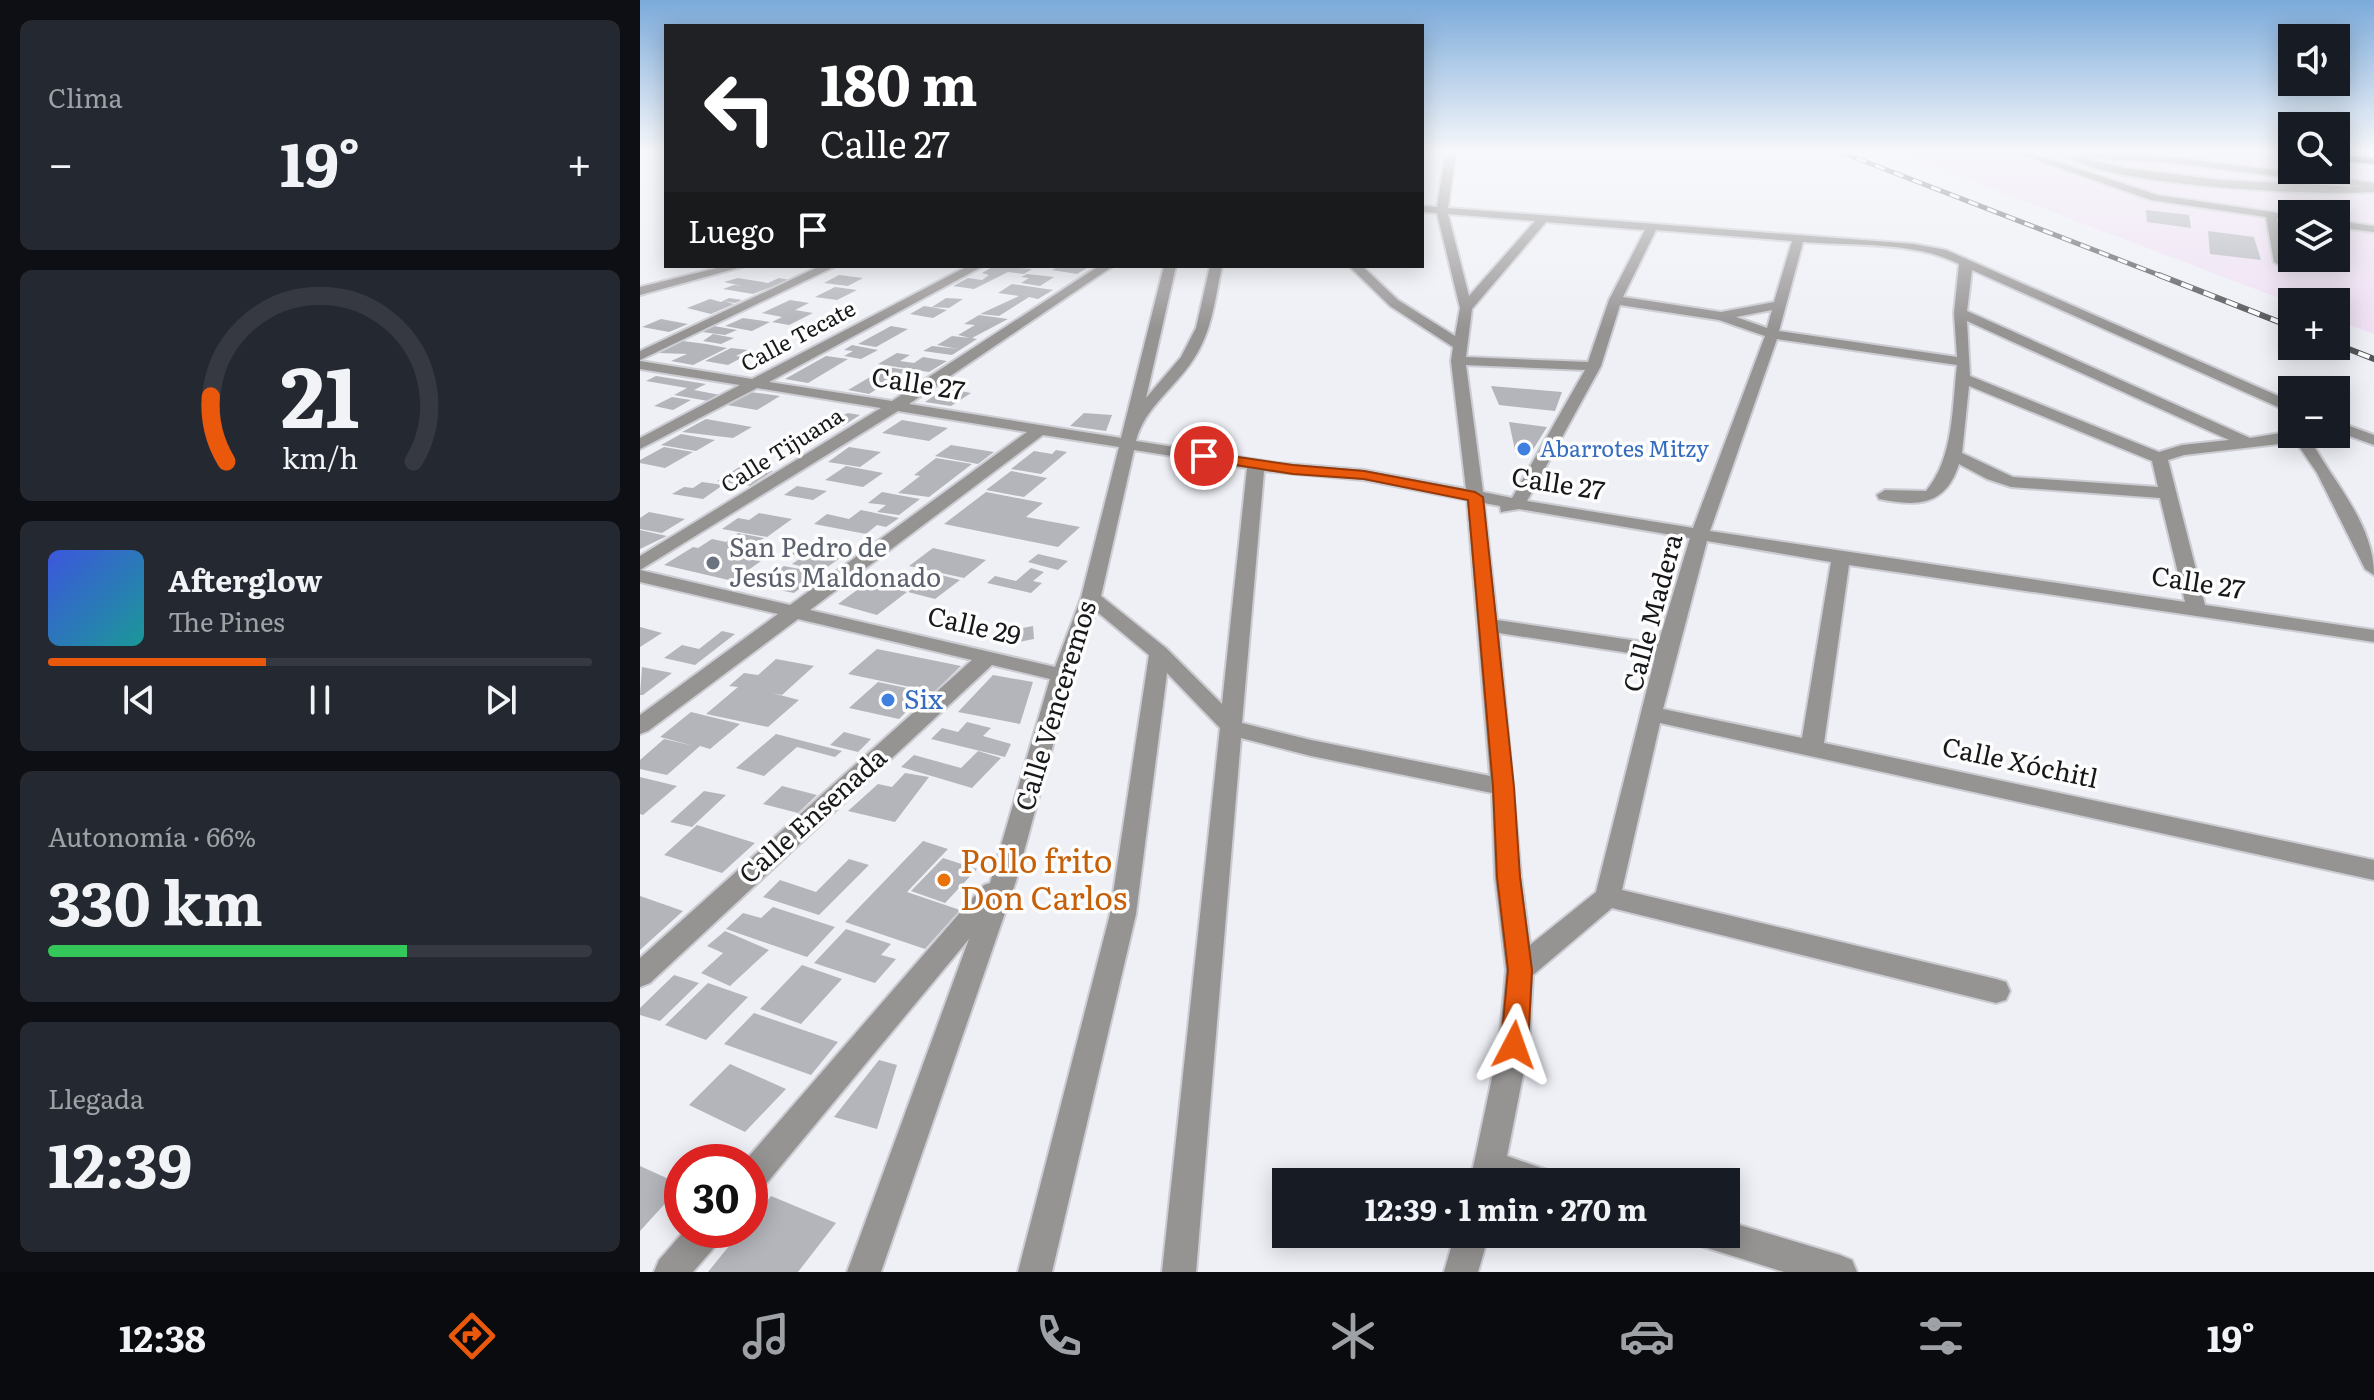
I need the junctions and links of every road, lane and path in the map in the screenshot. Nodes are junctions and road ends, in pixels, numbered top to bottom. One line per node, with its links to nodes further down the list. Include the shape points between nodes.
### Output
1 (1432, 210): 23 (street)
2 (1436, 210): 6 (street)
3 (2235, 210): 4 (street)
4 (2271, 216): 5 (street); 11 (street)
5 (2278, 217)
6 (1542, 220): 8 (street); 23 (street)
7 (2350, 226): 9 (street)
8 (1652, 227): 10 (street); 21 (street)
9 (2374, 229)
10 (1798, 238): 12 (street, via 1914,247); 22 (street, Calle Madera)
11 (2278, 252)
12 (1964, 262): 24 (street); 33 (street)
13 (731, 268): 20 (street)
14 (826, 268): 28 (street)
15 (973, 268): 32 (street, Calle Tecate)
16 (1104, 268): 35 (street, Calle Tijuana)
17 (1170, 268): 38 (street, Calle Venceremos)
18 (1216, 268): 38 (street, via 1203,328 1192,350)
19 (1357, 268): 27 (street)
20 (640, 291)
21 (1615, 300): 25 (street); 30 (street)
22 (1780, 305): 25 (street); 26 (street, Calle Madera)
23 (1466, 308): 27 (street)
24 (1960, 313): 31 (street); 41 (street)
25 (1721, 316): 26 (street)
26 (1772, 334): 31 (street); 51 (street, Calle Madera)
27 (1460, 353): 30 (street); 49 (street)
28 (640, 356)
29 (640, 365): 32 (street, Calle 27)
30 (1594, 366): 50 (street)
31 (1963, 370): 44 (street); 45 (street)
32 (755, 383): 35 (street, Calle 27); 42 (street, Calle Tecate)
33 (2276, 401): 34 (street)
34 (2278, 404)
35 (894, 407): 36 (street, Calle 27); 54 (street, Calle Tijuana)
36 (1040, 430): 38 (street, Calle 27); 59 (street)
37 (2350, 431): 40 (street)
38 (1128, 435): 46 (street, Calle 27); 57 (street, Calle Venceremos)
39 (2278, 436): 41 (street)
40 (2374, 440)
41 (2246, 442): 45 (street)
42 (640, 444)
43 (2308, 448): 55 (street)
44 (1954, 455): 47 (street, via 2011,482); 48 (street, via 1947,477 1932,495)
45 (2159, 458): 47 (street)
46 (1256, 464): 49 (street, Calle 27, via 1364,475); 68 (street)
47 (2167, 493): 58 (street)
48 (1885, 495)
49 (1475, 497): 50 (street, Calle 27); 52 (street)
50 (1517, 504): 51 (street, Calle 27); 52 (street, via 1487,515)
51 (1700, 534): 53 (street, Calle 27); 62 (street, Calle Madera)
52 (1480, 537): 60 (street)
53 (1841, 558): 58 (street, Calle 27); 69 (street)
54 (640, 564)
55 (2374, 569)
56 (640, 576): 59 (street, Calle 29)
57 (1091, 598): 63 (street); 65 (street, Calle Venceremos)
58 (2196, 609): 61 (street, Calle 27)
59 (792, 612): 64 (street, Calle 29); 67 (street)
60 (1489, 625): 62 (street); 70 (street)
61 (2374, 636)
62 (1666, 652): 66 (street, Calle Madera)
63 (1159, 653): 68 (street); 84 (street, via 1123,914)
64 (987, 658): 65 (street, Calle 29); 75 (street, Calle Ensenada)
65 (1062, 675): 72 (street, Calle Venceremos)
66 (1654, 714): 69 (street, Calle Xóchitl); 73 (street, Calle Madera)
67 (640, 726)
68 (1233, 728): 70 (street); 85 (street)
69 (1812, 746): 71 (street, Calle Xóchitl)
70 (1503, 787): 74 (street)
71 (2374, 870)
72 (1003, 881): 77 (street); 83 (street, Calle Venceremos)
73 (1608, 897): 74 (street); 76 (street)
74 (1520, 970): 78 (street, via 1514,1045)
75 (640, 975)
76 (1996, 991)
77 (768, 1158)
78 (1489, 1168)
79 (1740, 1242): 87 (street)
80 (692, 1248): 82 (street)
81 (1468, 1248): 86 (street)
82 (671, 1272)
83 (864, 1272)
84 (1035, 1272)
85 (1179, 1272)
86 (1461, 1272)
87 (1840, 1272)

